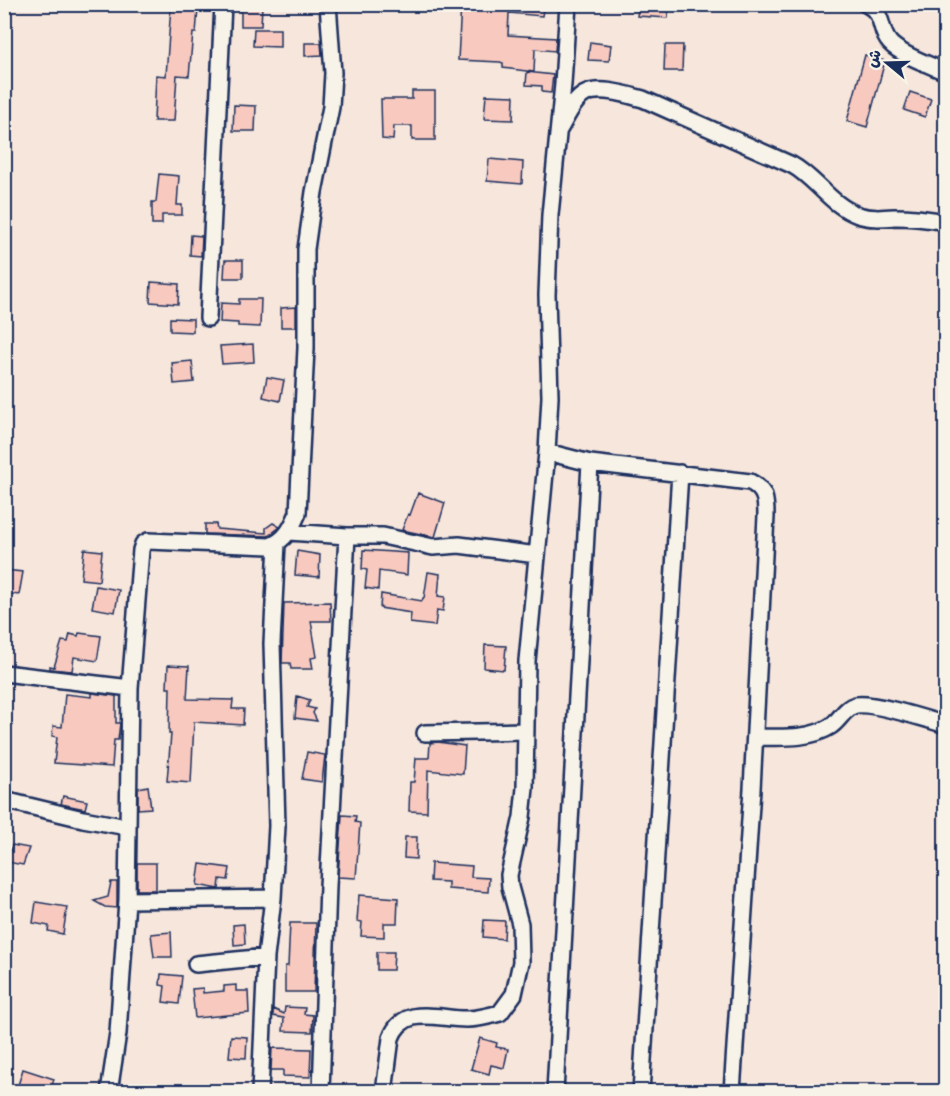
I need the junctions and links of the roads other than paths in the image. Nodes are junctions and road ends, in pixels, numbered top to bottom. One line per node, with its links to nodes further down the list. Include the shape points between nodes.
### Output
1 (223, 4): 8 (street)
2 (328, 4): 12 (street, via 333,73 331,108 306,249 298,513)
3 (568, 4): 6 (street)
4 (866, 4): 5 (street, via 878,14 888,41 896,48)
5 (945, 72)
6 (557, 134): 7 (street, via 585,94 627,94 800,169 826,195 857,214); 9 (street, via 549,215)
7 (945, 222)
8 (208, 318)
9 (547, 452): 10 (street); 15 (street)
10 (590, 463): 11 (street); 32 (street)
11 (680, 472): 21 (street, via 750,482 764,493); 33 (street)
12 (288, 532): 13 (street); 14 (street)
13 (347, 536): 15 (street, via 383,536 433,547 459,545); 30 (street)
14 (277, 543): 17 (street, via 143,544); 24 (street, via 272,643 277,826)
15 (537, 555): 19 (street)
16 (4, 673): 17 (street)
17 (130, 688): 23 (street)
18 (945, 724): 21 (street, via 856,705 818,732)
19 (525, 731): 20 (street); 31 (street, via 522,817 509,875 520,924 521,962 514,994 500,1013 490,1016 468,1019 434,1015 400,1023 391,1038)
20 (425, 733)
21 (755, 737): 34 (street)
22 (4, 800): 23 (street)
23 (127, 827): 25 (street)
24 (273, 898): 25 (street); 26 (street)
25 (127, 900): 28 (street, via 118,1033)
26 (266, 957): 27 (street); 29 (street)
27 (196, 964)
28 (109, 1092)
29 (260, 1092)
30 (321, 1092)
31 (384, 1092)
32 (555, 1092)
33 (641, 1092)
34 (732, 1092)

